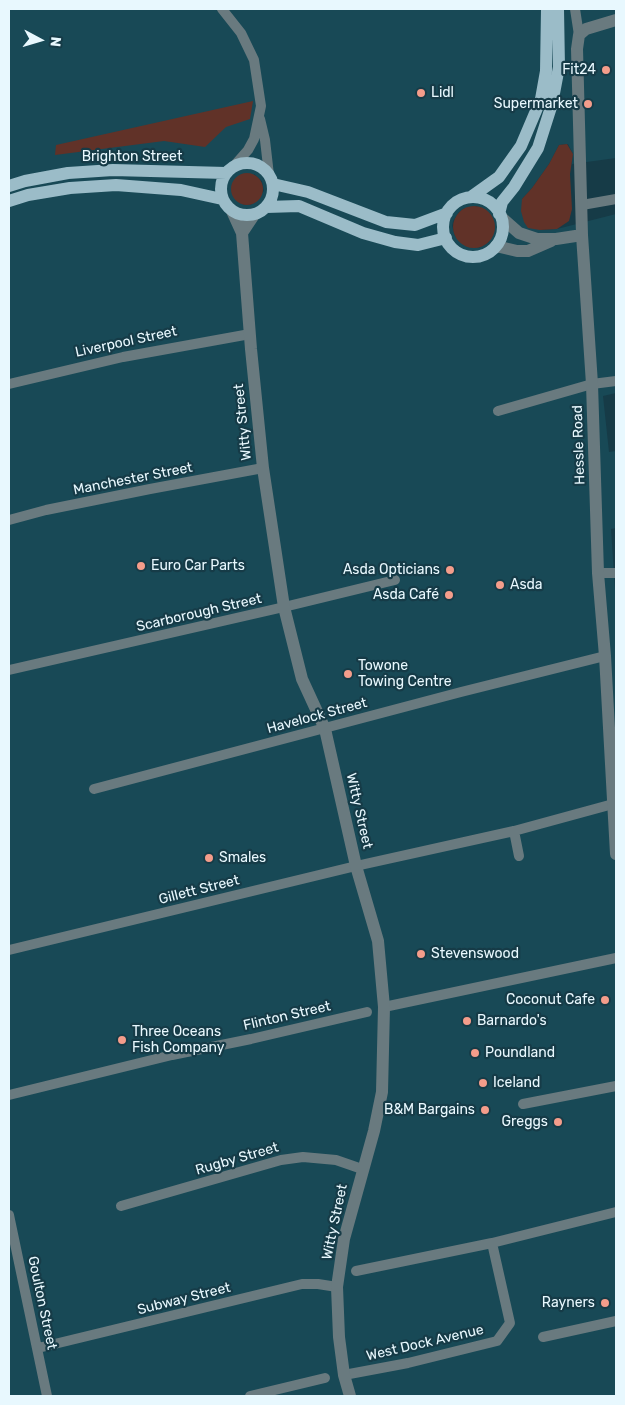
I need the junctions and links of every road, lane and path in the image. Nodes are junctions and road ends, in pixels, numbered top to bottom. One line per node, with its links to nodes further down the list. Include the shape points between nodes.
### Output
1 (222, 9): 7 (street, via 241,33 254,60 261,106)
2 (547, 9): 11 (main road, via 546,71 541,99 521,146 505,170)
3 (558, 9): 20 (main road, via 559,67 552,104 538,148 502,202)
4 (575, 9): 6 (street)
5 (616, 20): 6 (street, via 594,25)
6 (579, 34): 15 (street, Hessle Road, via 578,129)
7 (259, 118): 8 (street, via 248,150); 9 (street)
8 (230, 170): 9 (main road, via 240,164 256,164 264,168); 10 (main road, Brighton Street, via 68,173); 12 (main road, via 222,181)
9 (271, 179): 16 (main road, via 274,192); 18 (main road, via 386,222 415,225)
10 (9, 186)
11 (471, 197): 18 (main road, via 453,205); 20 (main road, via 490,202)
12 (222, 198): 14 (main road, Brighton Street, via 181,190 116,185 70,188); 17 (main road)
13 (616, 199): 15 (street)
14 (9, 201)
15 (582, 205): 22 (street, Hessle Road)
16 (266, 208): 19 (main road); 23 (main road, via 299,206 363,233 395,242 418,245)
17 (232, 211): 19 (main road); 21 (street, Witty Street)
18 (447, 213): 23 (main road, via 444,221)
19 (254, 215): 21 (street)
20 (500, 216): 24 (street, via 519,233 537,239); 25 (main road, via 503,228)
21 (242, 233): 26 (street, Witty Street)
22 (582, 235): 24 (street); 29 (street, Hessle Road)
23 (446, 238): 25 (main road, via 456,252 464,256 483,255)
24 (556, 239): 25 (street, via 528,251)
25 (496, 246)
26 (250, 334): 28 (street, Liverpool Street, via 123,357); 31 (street, Witty Street)
27 (616, 381): 29 (street)
28 (9, 384)
29 (592, 384): 30 (street); 33 (street, Hessle Road)
30 (498, 411)
31 (263, 468): 32 (street, Manchester Street); 36 (street, Witty Street)
32 (9, 520)
33 (598, 573): 34 (street); 37 (street, Hessle Road)
34 (616, 573)
35 (396, 580): 36 (street, Scarborough Street)
36 (284, 607): 38 (street, Scarborough Street); 39 (street, Witty Street, via 302,679)
37 (606, 656): 39 (street, Havelock Street); 40 (street, Hessle Road)
38 (9, 670)
39 (325, 729): 41 (street, Havelock Street); 46 (street, Witty Street)
40 (613, 761): 42 (street, Hessle Road)
41 (94, 789)
42 (613, 804): 43 (street, Gillett Street); 44 (street, Hessle Road)
43 (514, 831): 45 (street); 46 (street, Gillett Street)
44 (616, 854)
45 (519, 856)
46 (356, 866): 47 (street, Gillett Street); 49 (street, Witty Street, via 378,941)
47 (9, 950)
48 (616, 958): 49 (street)
49 (384, 1007): 54 (street, Witty Street, via 382,1092)
50 (367, 1012): 52 (street, Flinton Street)
51 (616, 1086): 53 (street)
52 (9, 1095)
53 (523, 1104)
54 (362, 1169): 55 (street, Rugby Street, via 336,1160 303,1157 281,1160); 60 (street, Witty Street, via 344,1239)
55 (121, 1206)
56 (616, 1212): 58 (street)
57 (9, 1215): 63 (street, Goulton Street)
58 (492, 1243): 59 (street); 64 (street, West Dock Avenue, via 510,1323 497,1341)
59 (356, 1271)
60 (338, 1287): 63 (street, Subway Street, via 302,1284); 64 (street, Witty Street)
61 (616, 1321): 62 (street)
62 (543, 1337)
63 (38, 1348): 66 (street, Goulton Street)
64 (344, 1375): 68 (street, Witty Street)
65 (325, 1378): 67 (street)
66 (47, 1396)
67 (250, 1396)
68 (350, 1396)

